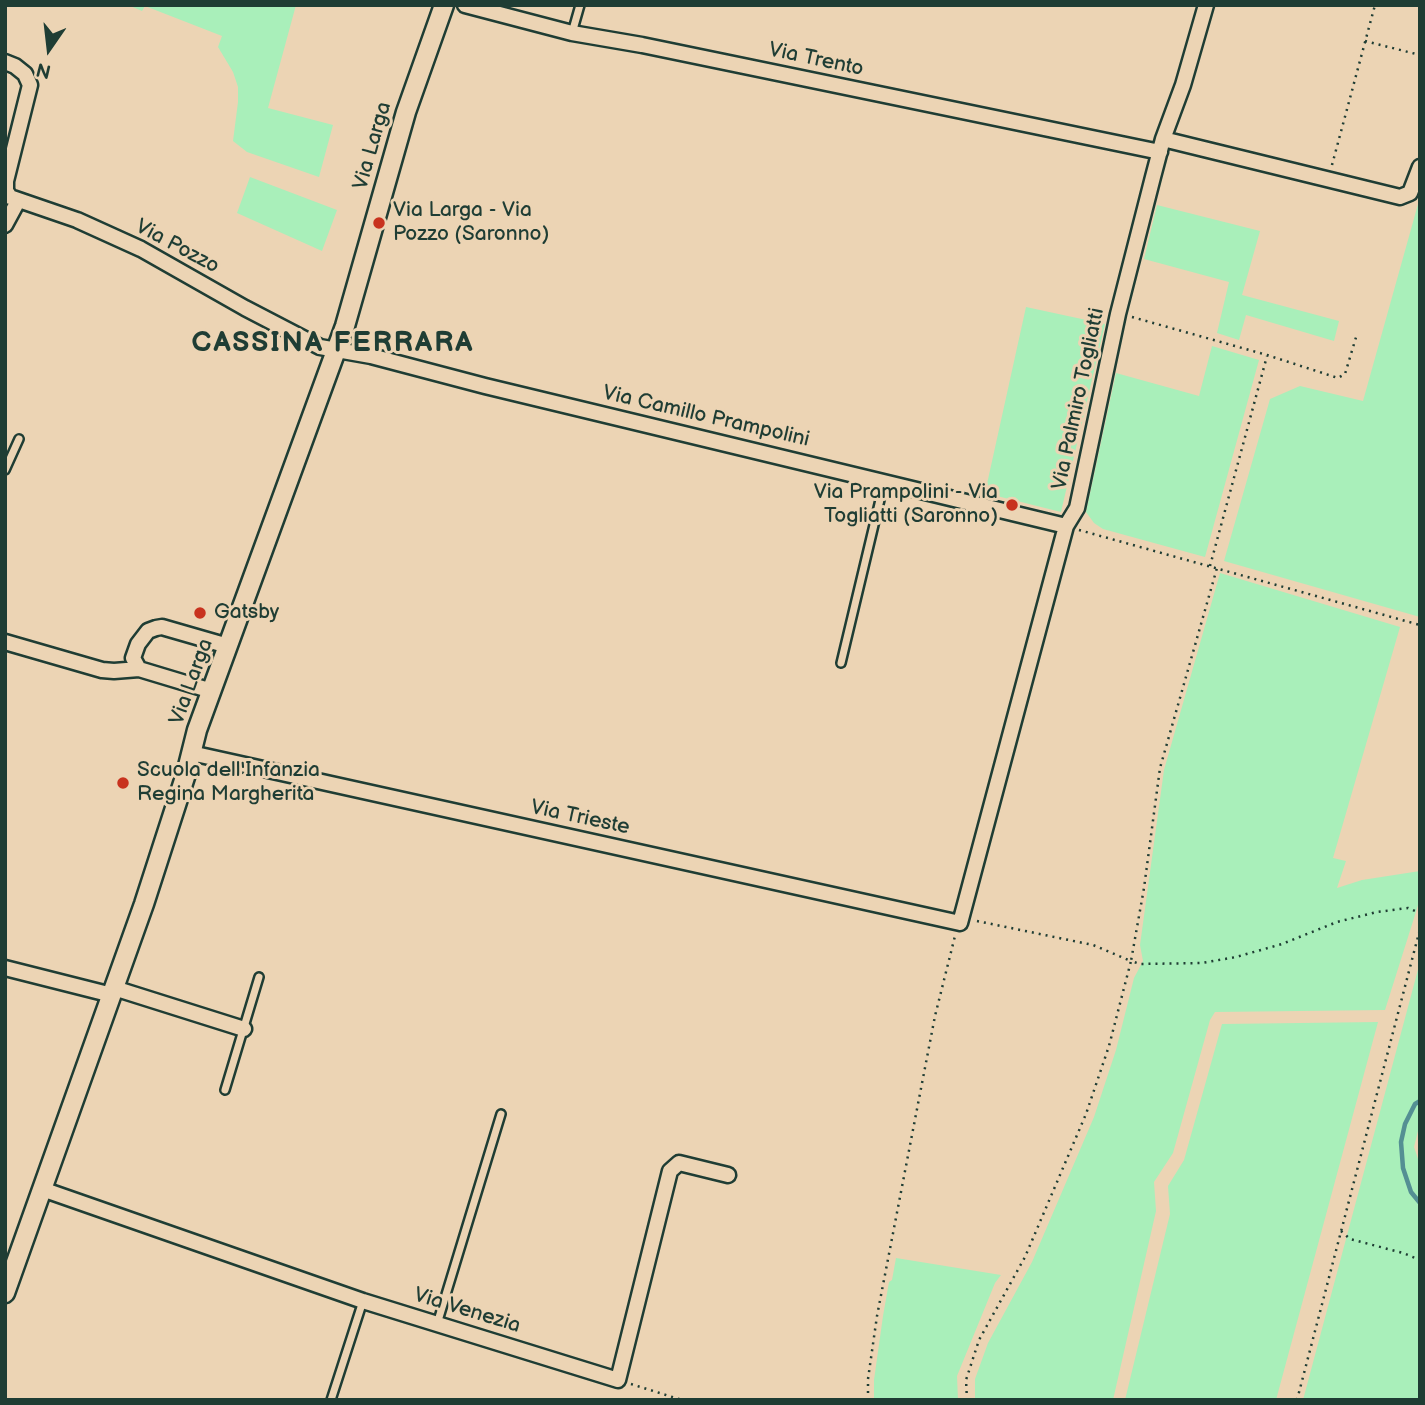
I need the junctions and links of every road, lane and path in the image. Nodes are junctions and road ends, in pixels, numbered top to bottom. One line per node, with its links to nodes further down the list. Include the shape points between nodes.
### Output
1 (444, 5): 17 (street, Via Larga, via 406,112)
2 (465, 5): 6 (street, Via Trento)
3 (580, 5): 6 (lane)
4 (1206, 5): 10 (street, Via Palmiro Togliatti)
5 (1375, 5): 7 (path)
6 (572, 33): 10 (street, Via Trento)
7 (1365, 41): 8 (path); 12 (path)
8 (1420, 55)
9 (5, 62): 13 (street, via 25,74 30,85 6,181 8,195)
10 (1162, 146): 12 (street, Via Trento); 15 (street, Via Palmiro Togliatti)
11 (1420, 167): 12 (street, Via Trento, via 1405,196)
12 (1328, 178)
13 (18, 201): 14 (street); 17 (street, Via Pozzo, via 77,220 141,249 320,347)
14 (5, 225)
15 (1118, 314): 18 (path); 22 (street, Via Palmiro Togliatti, via 1077,508)
16 (1357, 334): 18 (path, via 1342,377)
17 (336, 351): 21 (street, Via Camillo Prampolini); 27 (street, Via Larga)
18 (1267, 355): 23 (path)
19 (19, 439): 20 (lane)
20 (5, 470)
21 (885, 481): 22 (street, Via Camillo Prampolini); 28 (lane)
22 (1066, 526): 23 (path); 33 (street, Via Palmiro Togliatti)
23 (1210, 566): 24 (path)
24 (1217, 568): 25 (path); 35 (path, via 1160,768)
25 (1420, 625)
26 (5, 642): 29 (street, via 103,670)
27 (228, 646): 29 (street, via 156,628 138,644 133,658); 30 (street, Via Larga)
28 (841, 663)
29 (139, 668): 30 (street)
30 (212, 691): 31 (street, Via Larga)
31 (191, 753): 33 (street, Via Trieste); 38 (street, Via Larga)
32 (1420, 913): 35 (path, via 1408,908 1377,912 1248,954 1202,964)
33 (960, 923): 35 (path, via 973,920 1093,944); 52 (path, via 946,966 919,1094 875,1326)
34 (1420, 929): 44 (path)
35 (1131, 961): 53 (path, via 1086,1114 1025,1257 979,1339 966,1380)
36 (5, 968): 38 (street)
37 (259, 977): 39 (lane)
38 (113, 991): 39 (street); 43 (street, Via Larga)
39 (244, 1028): 40 (lane)
40 (225, 1090)
41 (501, 1114): 48 (lane)
42 (728, 1175): 49 (street, via 679,1163 670,1171)
43 (41, 1189): 46 (street, Via Larga); 47 (street, Via Venezia)
44 (1341, 1230): 45 (path, via 1350,1239); 54 (path)
45 (1420, 1260)
46 (5, 1293)
47 (363, 1301): 48 (street, Via Venezia); 50 (lane)
48 (437, 1324): 49 (street, Via Venezia)
49 (618, 1380): 51 (path)
50 (331, 1400)
51 (682, 1400)
52 (868, 1400)
53 (967, 1400)
54 (1297, 1400)

